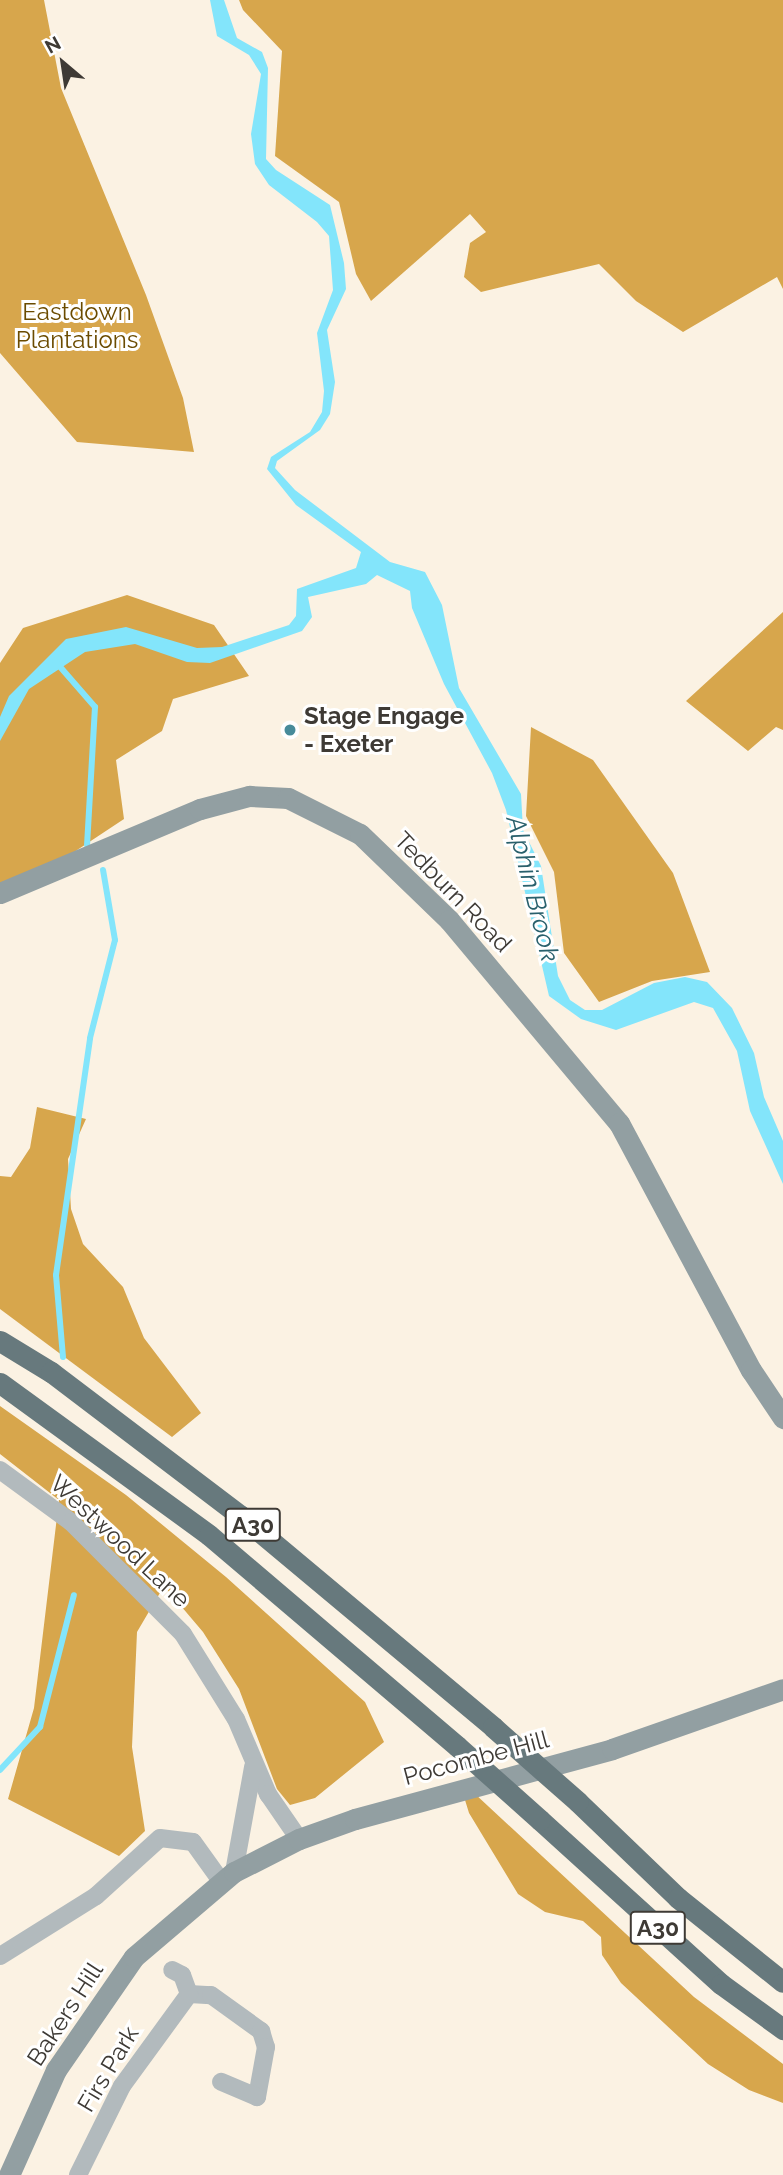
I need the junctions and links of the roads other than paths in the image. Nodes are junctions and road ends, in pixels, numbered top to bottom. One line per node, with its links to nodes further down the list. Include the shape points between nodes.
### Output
1 (0, 893): 4 (street, Tedburn Road, via 200,809 249,796 288,798 360,834 449,920 619,1123 751,1370)
2 (0, 1340): 13 (highway, A30, bridge, via 51,1372 241,1516 493,1727 678,1898)
3 (0, 1383): 15 (highway, A30, bridge, via 209,1535 457,1746 721,1984)
4 (783, 1418)
5 (0, 1470): 7 (street, Westwood Lane, via 71,1522 183,1634 236,1719)
6 (783, 1689): 8 (street, Pocombe Hill, via 612,1749 451,1790)
7 (253, 1767): 8 (street, Westwood Lane); 9 (street)
8 (299, 1839): 9 (street, Pocombe Hill)
9 (227, 1876): 10 (street, Pocombe Hill); 11 (street, via 193,1842 160,1838 96,1896)
10 (195, 1903): 17 (street, Bakers Hill, via 134,1957 113,1986 56,2070)
11 (0, 1956)
12 (172, 1970): 14 (street, via 182,1975)
13 (783, 1982)
14 (189, 1994): 16 (street, via 211,1995 261,2031 266,2047 257,2097); 18 (street, Firs Park, via 122,2086)
15 (783, 2029)
16 (221, 2082)
17 (9, 2175)
18 (78, 2175)

